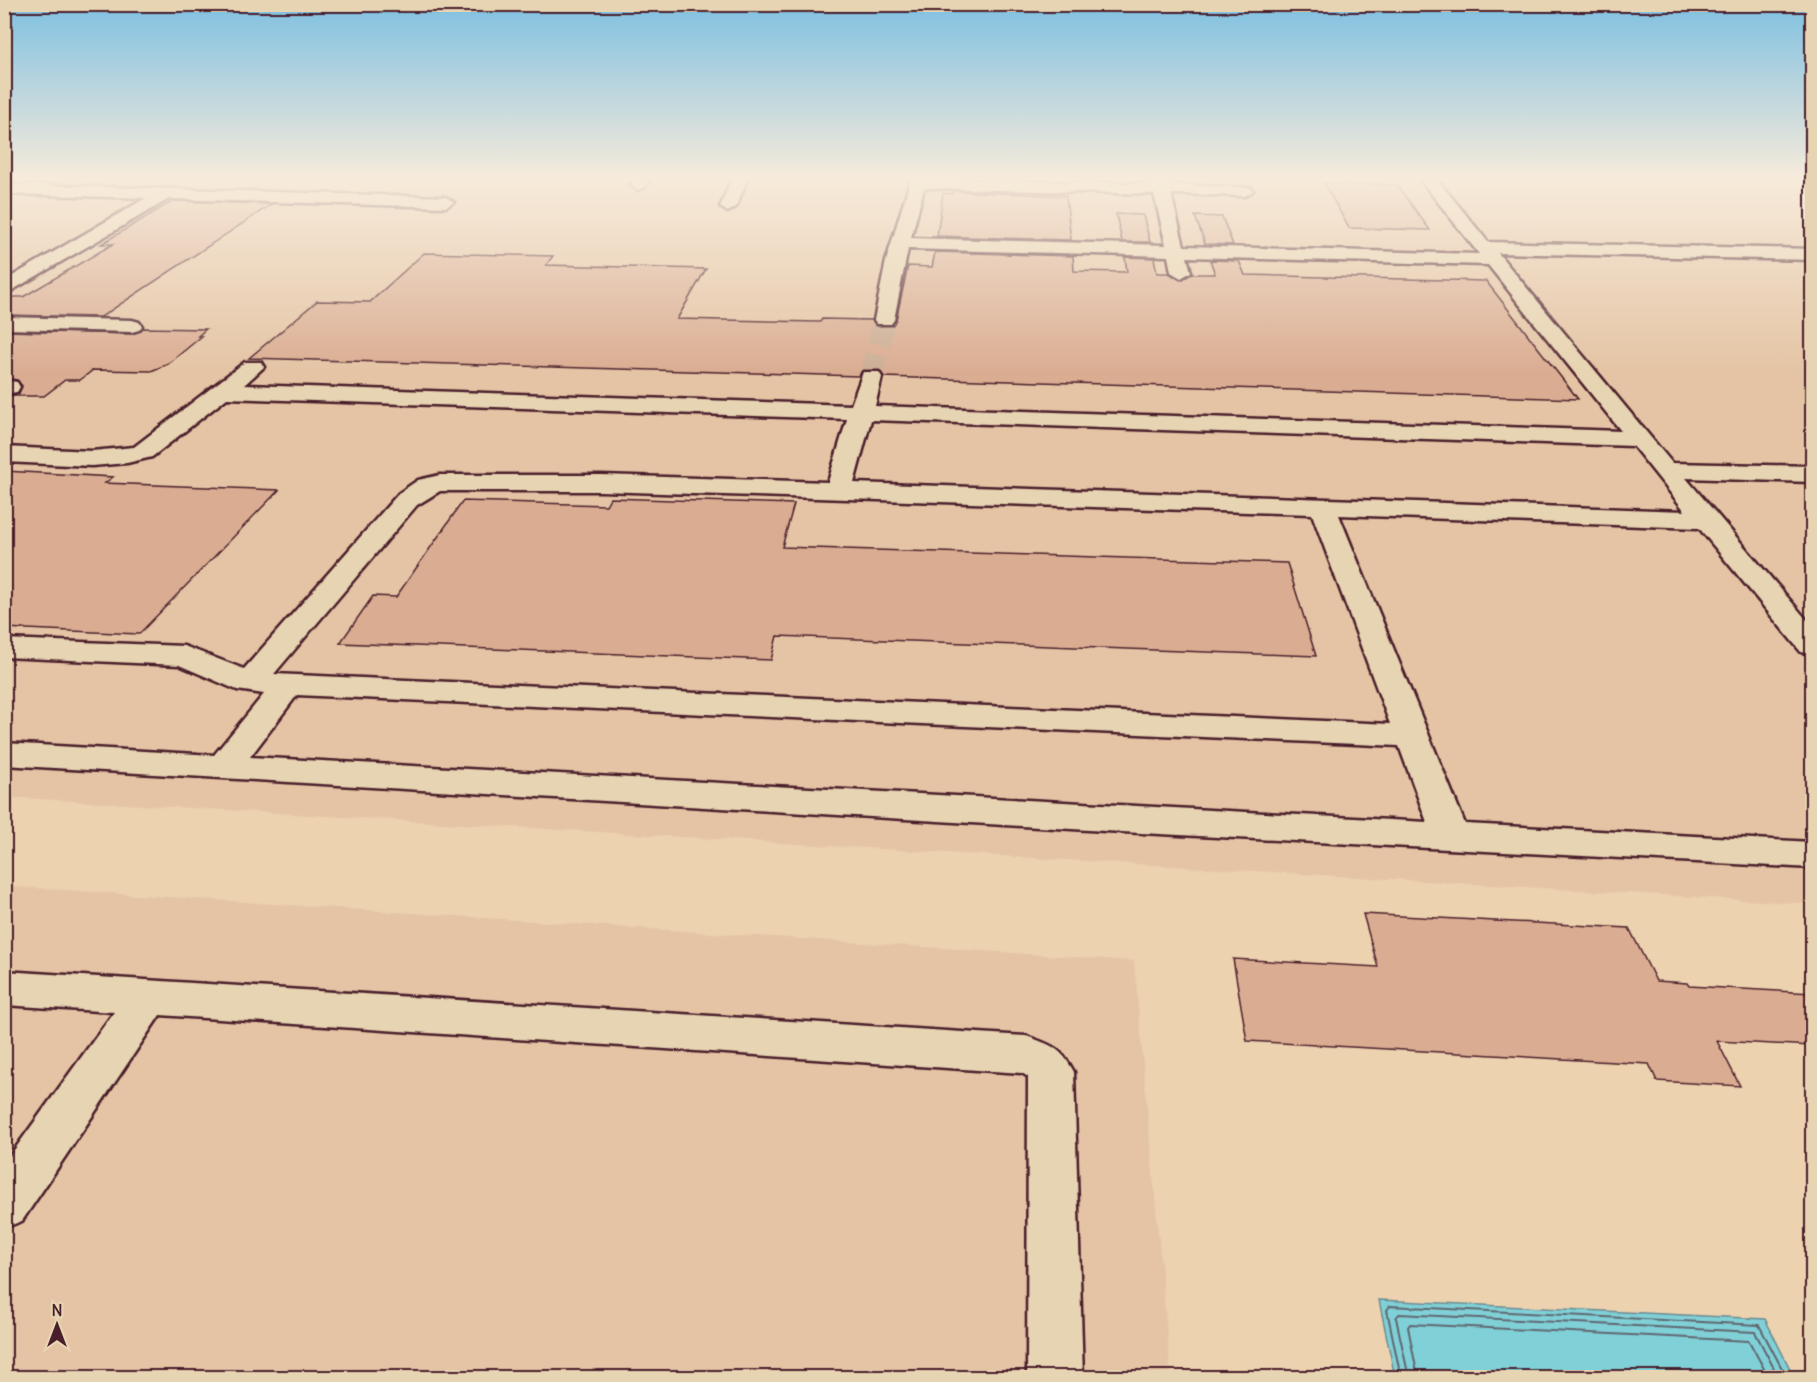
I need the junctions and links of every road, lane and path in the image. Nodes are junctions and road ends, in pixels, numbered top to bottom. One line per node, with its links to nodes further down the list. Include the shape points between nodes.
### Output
1 (83, 242): 9 (lane)
2 (1174, 242): 5 (lane)
3 (1480, 242): 6 (lane)
4 (901, 243): 5 (lane); 10 (lane)
5 (1176, 250): 6 (lane); 8 (lane)
6 (1490, 254): 7 (lane); 17 (lane)
7 (1812, 254)
8 (1181, 273)
9 (4, 289)
10 (884, 320)
11 (4, 322): 12 (lane)
12 (132, 326)
13 (253, 367): 15 (lane)
14 (871, 377): 16 (lane)
15 (223, 391): 16 (lane); 18 (lane, via 158,442 128,456)
16 (863, 412): 17 (lane); 21 (lane)
17 (1639, 439): 19 (lane)
18 (4, 454)
19 (1665, 470): 20 (lane); 23 (lane)
20 (1812, 474)
21 (839, 490): 22 (lane); 26 (lane, via 601,483 427,486 408,499)
22 (1323, 508): 23 (lane); 28 (lane)
23 (1707, 520): 24 (lane)
24 (1812, 645)
25 (4, 648): 26 (lane, via 184,656)
26 (249, 683): 27 (lane)
27 (288, 684): 28 (lane); 30 (lane)
28 (1413, 736): 31 (lane)
29 (4, 754): 30 (lane)
30 (225, 765): 31 (lane)
31 (1451, 836): 32 (lane)
32 (1812, 855)
33 (4, 988): 34 (lane)
34 (147, 998): 35 (lane); 36 (lane, via 1026,1055 1043,1062 1051,1072)
35 (4, 1205)
36 (1055, 1377)

